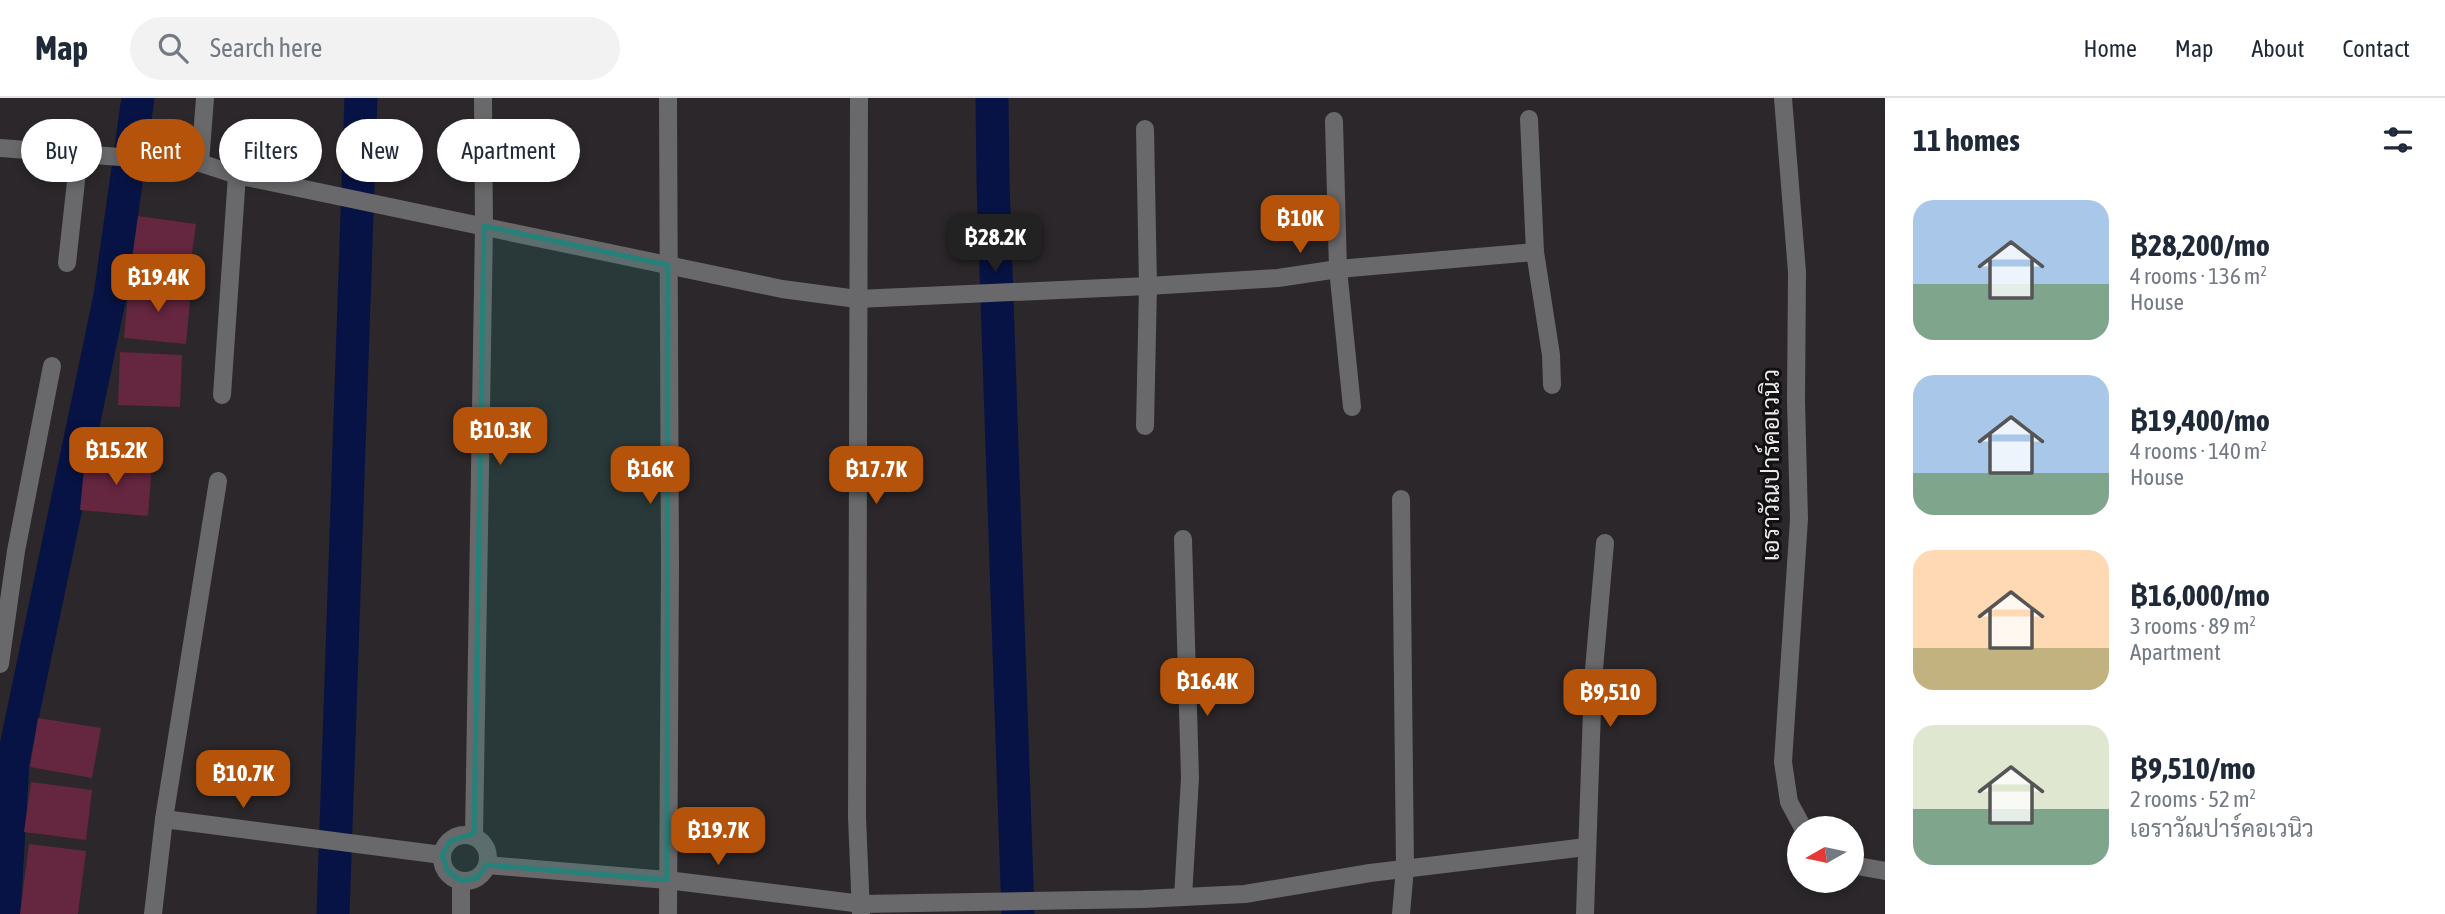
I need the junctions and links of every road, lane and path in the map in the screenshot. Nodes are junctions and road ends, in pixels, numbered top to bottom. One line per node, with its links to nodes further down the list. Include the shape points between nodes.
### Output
1 (205, 98): 6 (street)
2 (483, 98): 15 (street)
3 (668, 98): 18 (street)
4 (859, 98): 21 (street)
5 (1783, 98): 32 (street, เอราวัณปาร์คอเวนิว, via 1797,272 1799,519 1783,762 1789,802)
6 (203, 119)
7 (1529, 119): 16 (street)
8 (1334, 121): 19 (street)
9 (1144, 129): 20 (street)
10 (0, 148): 11 (street)
11 (21, 150)
12 (76, 182): 17 (street)
13 (237, 182): 24 (street)
14 (271, 182): 15 (street)
15 (484, 226): 18 (street); 34 (street)
16 (1535, 252): 19 (street); 23 (street)
17 (67, 263)
18 (668, 265): 21 (street); 41 (street)
19 (1338, 269): 20 (street, via 1278,278); 25 (street)
20 (1148, 286): 21 (street); 26 (street)
21 (857, 299): 44 (street)
22 (52, 366): 31 (street, via 16,551)
23 (1552, 385)
24 (222, 395)
25 (1352, 407)
26 (1145, 426)
27 (218, 481): 33 (street)
28 (1401, 499): 39 (street)
29 (1182, 539): 43 (street, via 1190,779)
30 (1605, 543): 35 (street)
31 (0, 664)
32 (1797, 816)
33 (164, 819): 36 (street); 45 (street)
34 (474, 836): 36 (street, via 450,841); 37 (street, via 486,848)
35 (1586, 847): 39 (street); 49 (street)
36 (442, 855): 42 (street, via 447,871)
37 (487, 865): 41 (street); 42 (street, via 477,878)
38 (1864, 867): 40 (street)
39 (1405, 868): 43 (street, via 1245,894); 48 (street)
40 (1885, 871)
41 (667, 880): 44 (street); 47 (street)
42 (461, 881): 46 (street)
43 (1183, 897): 44 (street)
44 (861, 909)
45 (153, 914)
46 (461, 914)
47 (668, 914)
48 (1401, 914)
49 (1585, 914)

